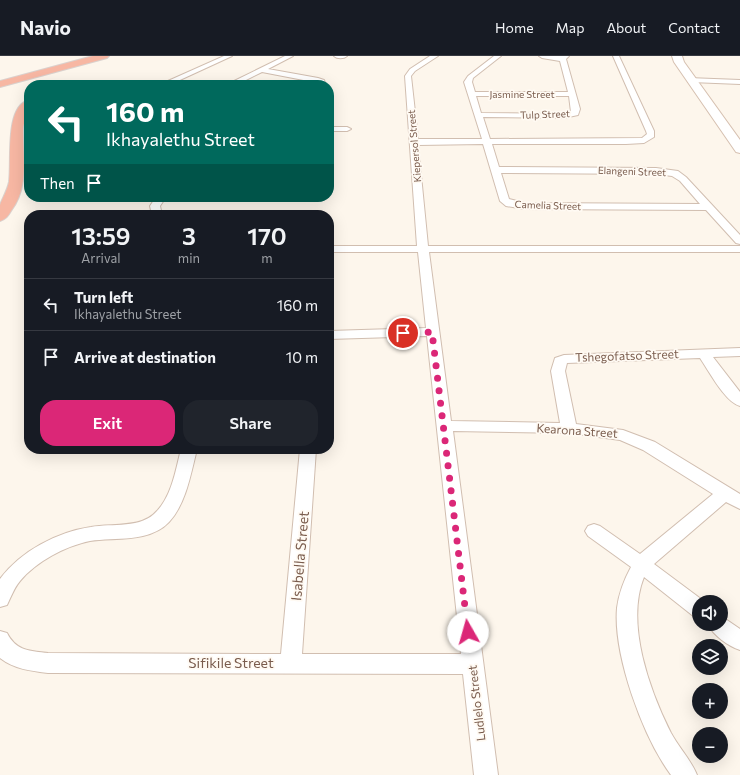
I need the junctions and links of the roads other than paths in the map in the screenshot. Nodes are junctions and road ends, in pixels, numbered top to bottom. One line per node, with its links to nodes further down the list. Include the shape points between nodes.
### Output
1 (71, 56): 15 (highway)
2 (104, 56): 22 (highway)
3 (228, 56): 17 (street)
4 (290, 56): 14 (street)
5 (337, 56): 6 (street)
6 (344, 56)
7 (435, 56): 29 (street, Kiepersol Street, via 408,74)
8 (498, 56): 23 (street, Camelia Street, via 469,79)
9 (542, 56): 12 (street)
10 (616, 56): 30 (street, via 650,131 650,137 626,141)
11 (677, 56): 20 (street)
12 (564, 57): 24 (street, Tulp Street)
13 (116, 58): 16 (highway)
14 (261, 70): 18 (street); 19 (street)
15 (0, 75)
16 (67, 77)
17 (173, 80)
18 (240, 80)
19 (315, 80)
20 (691, 80): 21 (street); 31 (street)
21 (740, 82)
22 (0, 84)
23 (472, 94): 24 (street, Jasmine Street); 26 (street, Camelia Street)
24 (572, 94): 26 (street, Tulp Street, via 576,112 571,115)
25 (24, 110): 34 (highway, via 19,117 17,130 16,186 10,203)
26 (478, 115): 30 (street, Camelia Street)
27 (334, 129): 28 (street)
28 (347, 129)
29 (414, 142): 30 (street); 37 (street, Kiepersol Street)
30 (486, 142): 32 (street, Camelia Street)
31 (740, 149)
32 (495, 170): 33 (street, Elangeni Street, via 671,172 681,177); 33 (street, Camelia Street, via 503,198 517,205)
33 (708, 207): 35 (street, Elangeni Street)
34 (0, 216)
35 (740, 241)
36 (334, 249): 37 (street)
37 (423, 249): 38 (street); 39 (street, Ludlelo Street)
38 (740, 249)
39 (432, 332): 40 (street); 44 (street, Ludlelo Street)
40 (334, 335)
41 (740, 352): 42 (street, Tshegofatso Street)
42 (704, 354): 43 (street); 45 (street, Tshegofatso Street, via 571,358 560,361 558,371)
43 (740, 401)
44 (443, 426): 45 (street, Kearona Street); 57 (street, Ludlelo Street)
45 (569, 428): 48 (street, Kearona Street, via 611,432 637,440)
46 (187, 454): 51 (street, via 174,498 162,518 137,529 91,534 51,548 28,561 11,578)
47 (308, 454): 56 (street, Isabella Street)
48 (732, 498): 50 (street)
49 (594, 531): 50 (street)
50 (642, 565): 52 (street); 59 (street, via 630,589 627,613 630,644 652,718 674,762)
51 (0, 599)
52 (692, 604)
53 (727, 631): 55 (street)
54 (0, 640): 56 (street, Sifikile Street, via 10,655 24,660 48,663)
55 (740, 641)
56 (291, 663): 57 (street, Sifikile Street)
57 (472, 664): 58 (street, Ludlelo Street)
58 (486, 775)
59 (685, 775)

